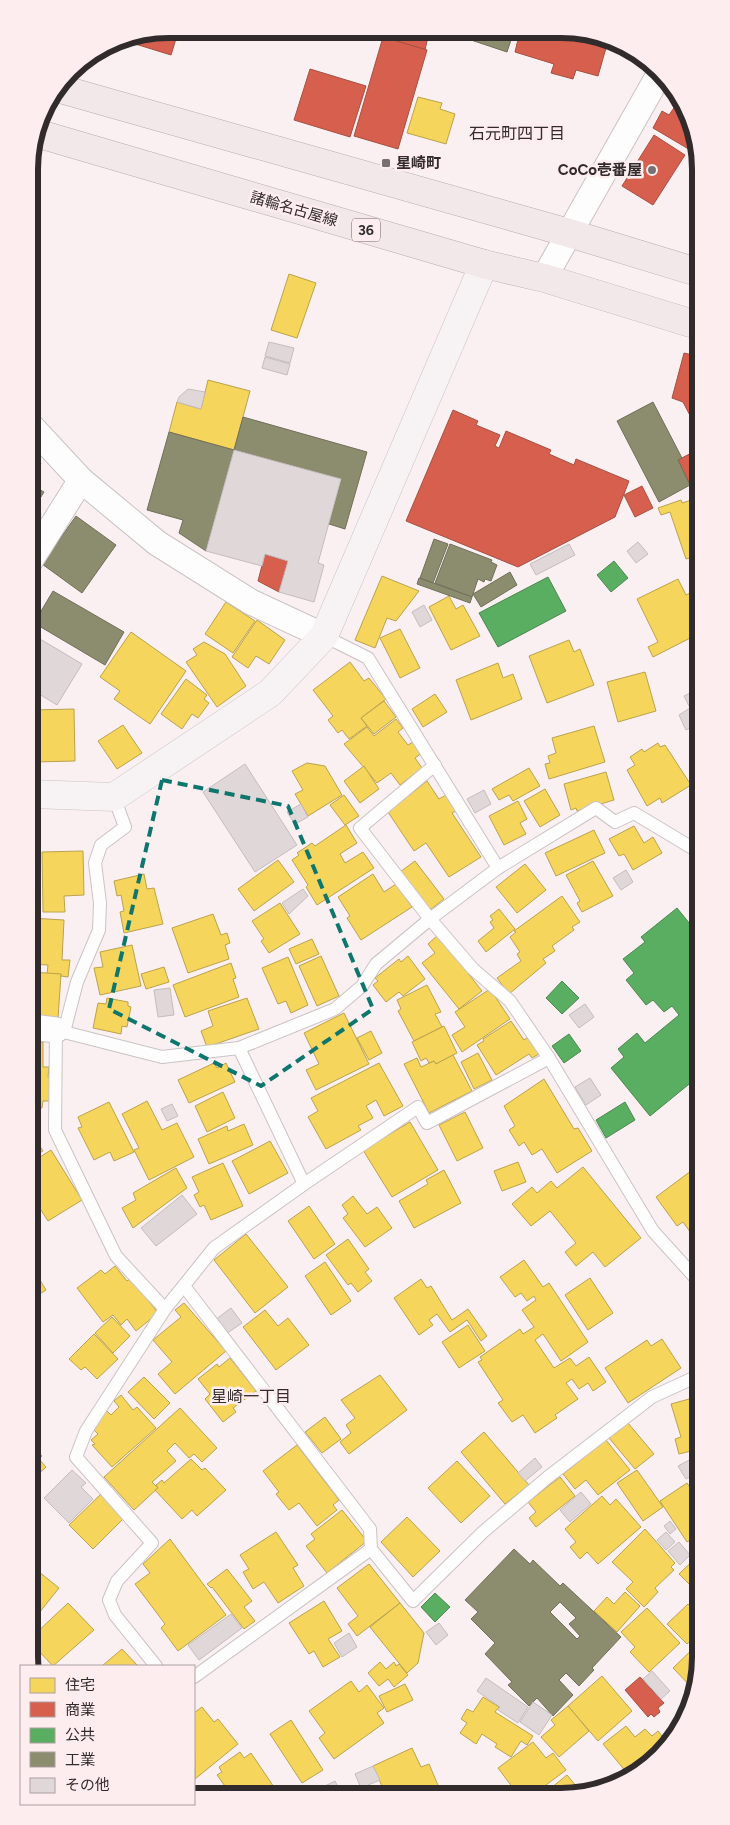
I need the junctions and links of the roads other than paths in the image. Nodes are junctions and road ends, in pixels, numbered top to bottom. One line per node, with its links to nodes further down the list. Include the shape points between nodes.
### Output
1 (657, 79): 4 (street)
2 (64, 90): 4 (main road)
3 (42, 135): 5 (main road, 諸輪名古屋線 / 36)
4 (569, 233): 6 (main road); 7 (street)
5 (484, 264): 7 (main road, 諸輪名古屋線 / 36); 12 (street)
6 (692, 270)
7 (544, 278): 8 (main road, 諸輪名古屋線 / 36)
8 (692, 323)
9 (38, 433): 10 (street)
10 (81, 480): 11 (street); 12 (street, via 157,543 251,602)
11 (38, 548)
12 (324, 636): 13 (lane, via 368,658); 15 (street, via 270,693)
13 (435, 765): 17 (lane); 18 (lane, via 360,828)
14 (38, 794): 15 (street)
15 (114, 797): 20 (lane, via 125,827 101,845 95,862 100,903 98,930)
16 (692, 848): 17 (lane, via 634,812 615,822 596,808)
17 (498, 868): 18 (lane)
18 (430, 919): 21 (lane, via 376,964 362,986 335,1009); 22 (lane, via 473,969 510,1001)
19 (38, 1028): 20 (street)
20 (60, 1031): 21 (lane, via 162,1057); 26 (lane, via 55,1130 116,1256)
21 (239, 1048): 23 (lane)
22 (549, 1058): 23 (lane, via 427,1123 418,1107); 24 (lane, via 653,1231)
23 (304, 1184): 25 (lane, via 214,1248)
24 (692, 1274)
25 (184, 1286): 26 (lane); 28 (lane, via 370,1529)
26 (165, 1309): 29 (lane, via 86,1431 76,1457 152,1543 117,1581 109,1600 115,1615)
27 (692, 1378): 28 (lane, via 652,1396 548,1477 483,1532 413,1601)
28 (371, 1549): 30 (lane)
29 (155, 1665)
30 (195, 1676)

